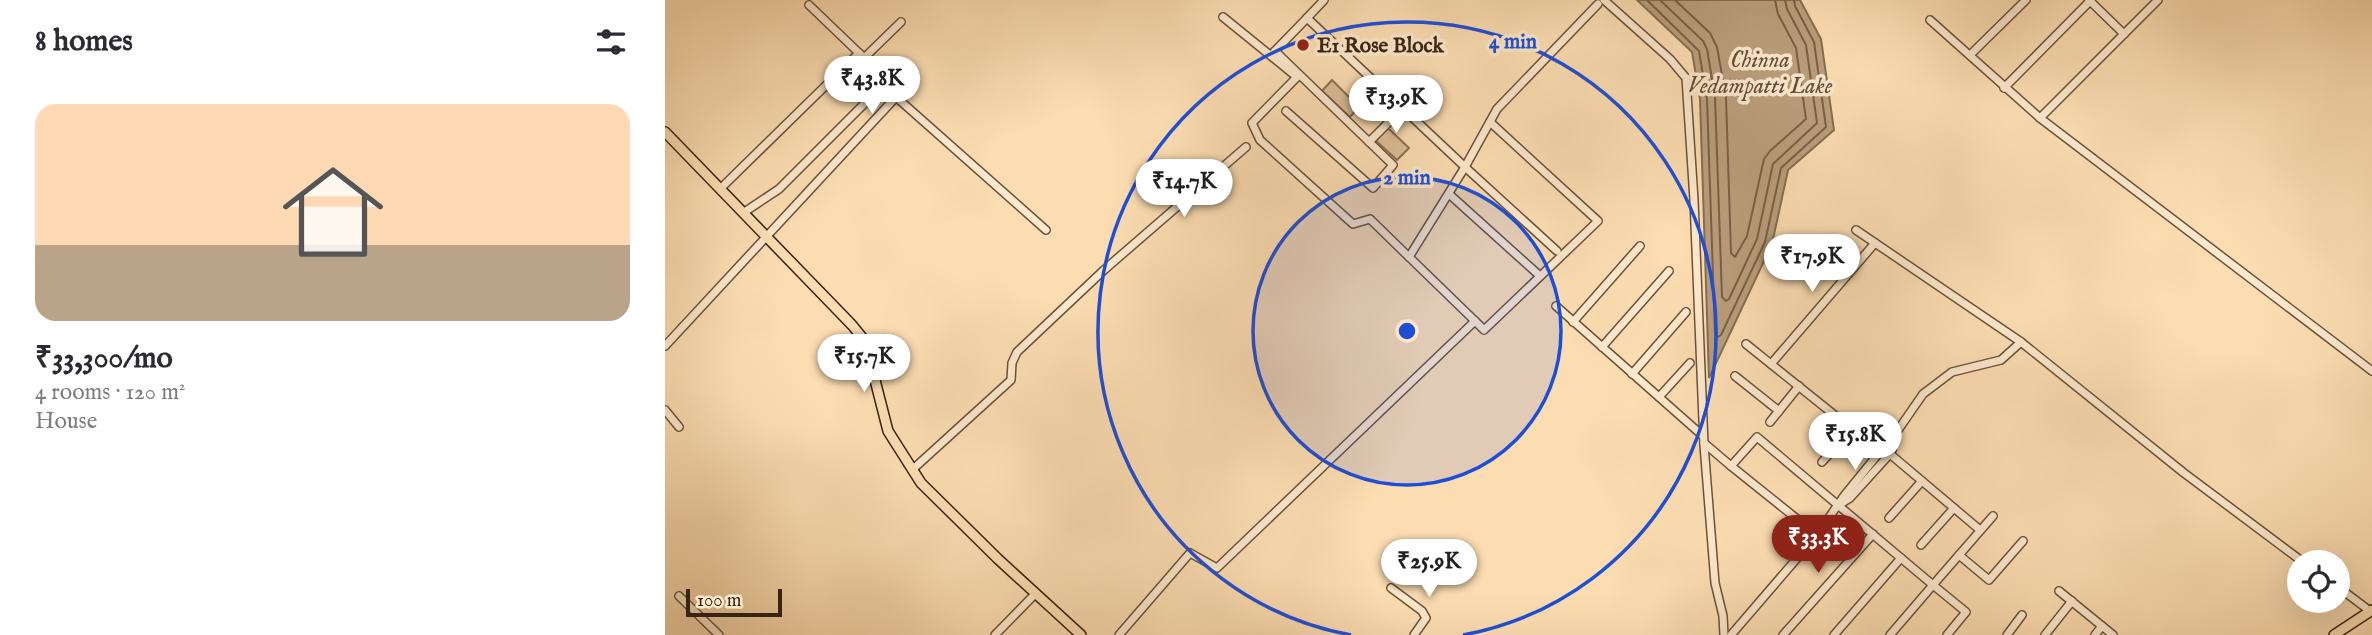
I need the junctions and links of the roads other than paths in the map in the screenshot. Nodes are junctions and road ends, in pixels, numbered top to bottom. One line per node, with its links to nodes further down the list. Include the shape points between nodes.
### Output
1 (1324, 0): 8 (street)
2 (2026, 0): 14 (street)
3 (2090, 0): 11 (street); 15 (street)
4 (2158, 0): 11 (street)
5 (1601, 2): 19 (street, via 1497,109); 56 (street, via 1671,59 1686,78)
6 (809, 5): 13 (street)
7 (1223, 17): 12 (street)
8 (1307, 18): 12 (street); 16 (street)
9 (1930, 20): 14 (street)
10 (901, 22): 13 (street)
11 (2124, 34): 18 (street)
12 (1273, 53): 21 (street); 33 (street, via 1297,77 1252,123 1260,139 1353,224 1370,219)
13 (861, 55): 24 (street); 26 (street, via 883,76 883,85 779,189)
14 (1970, 55): 15 (street)
15 (2004, 88): 18 (street)
16 (1403, 108): 21 (street); 23 (street)
17 (1286, 111): 21 (street, via 1373,188 1392,165)
18 (2040, 118): 46 (street)
19 (1490, 122): 23 (street); 35 (street, via 1598,221)
20 (665, 132): 24 (main road)
21 (1369, 142)
22 (1246, 147): 60 (street, via 1017,352 1011,380)
23 (1465, 167): 25 (street); 32 (street)
24 (720, 189): 26 (main road)
25 (1448, 194): 33 (street); 35 (street)
26 (743, 213): 29 (main road)
27 (1046, 230): 29 (street, via 896,97)
28 (1856, 230): 30 (street)
29 (766, 237): 42 (street); 60 (main road, via 865,341 888,431)
30 (1875, 243): 40 (street); 45 (street)
31 (1640, 246): 39 (street)
32 (1557, 251)
33 (1409, 257): 38 (street)
34 (1669, 271): 43 (street)
35 (1540, 276): 38 (street, via 1484,330)
36 (1556, 306): 39 (street)
37 (1686, 312): 47 (street)
38 (1475, 321): 87 (street, via 1217,568 1190,553)
39 (1573, 321): 43 (street)
40 (2021, 342): 57 (street, via 2001,360 1952,372 1923,394); 71 (street)
41 (1746, 344): 45 (street)
42 (665, 346)
43 (1602, 347): 47 (street)
44 (1690, 363): 50 (street)
45 (1771, 364): 49 (street)
46 (2372, 371)
47 (1632, 374): 50 (street)
48 (1735, 376): 52 (street)
49 (1799, 386): 52 (street); 55 (street)
50 (1659, 397): 56 (street)
51 (665, 410): 54 (street)
52 (1779, 411): 53 (street)
53 (1770, 422)
54 (679, 427)
55 (1851, 429): 57 (street); 58 (street)
56 (1704, 439): 59 (street); 89 (street, via 1715,583)
57 (1886, 451): 61 (street); 62 (street, via 1850,498)
58 (1822, 462)
59 (1731, 466): 62 (street, via 1757,438); 68 (street)
60 (912, 470): 77 (main road, via 946,509)
61 (1922, 481): 63 (street); 65 (street)
62 (1838, 506): 67 (street); 68 (street)
63 (1954, 508): 66 (street); 70 (street)
64 (1993, 516): 66 (street)
65 (1889, 518)
66 (1980, 530): 72 (street)
67 (1873, 534): 73 (street); 91 (street)
68 (1817, 535): 90 (street)
69 (2023, 541): 72 (street, via 1989,580)
70 (1921, 545)
71 (2287, 550)
72 (1959, 555): 74 (street)
73 (1901, 558): 74 (street); 92 (street)
74 (1933, 585): 93 (street); 94 (street, via 1966,612)
75 (1391, 588): 88 (street, via 1426,618)
76 (2059, 591): 80 (street)
77 (1036, 593): 85 (street); 86 (main road)
78 (2350, 595): 81 (street)
79 (679, 596): 84 (street)
80 (2072, 601): 83 (street); 96 (street)
81 (2371, 610): 99 (main road)
82 (2022, 615): 95 (street)
83 (2102, 626): 97 (street); 98 (street)
84 (719, 635)
85 (995, 635)
86 (1081, 635)
87 (1119, 635)
88 (1414, 635)
89 (1724, 635)
90 (1731, 635)
91 (1783, 635)
92 (1834, 635)
93 (1890, 635)
94 (1947, 635)
95 (2007, 635)
96 (2045, 635)
97 (2095, 635)
98 (2113, 635)
99 (2335, 635)

